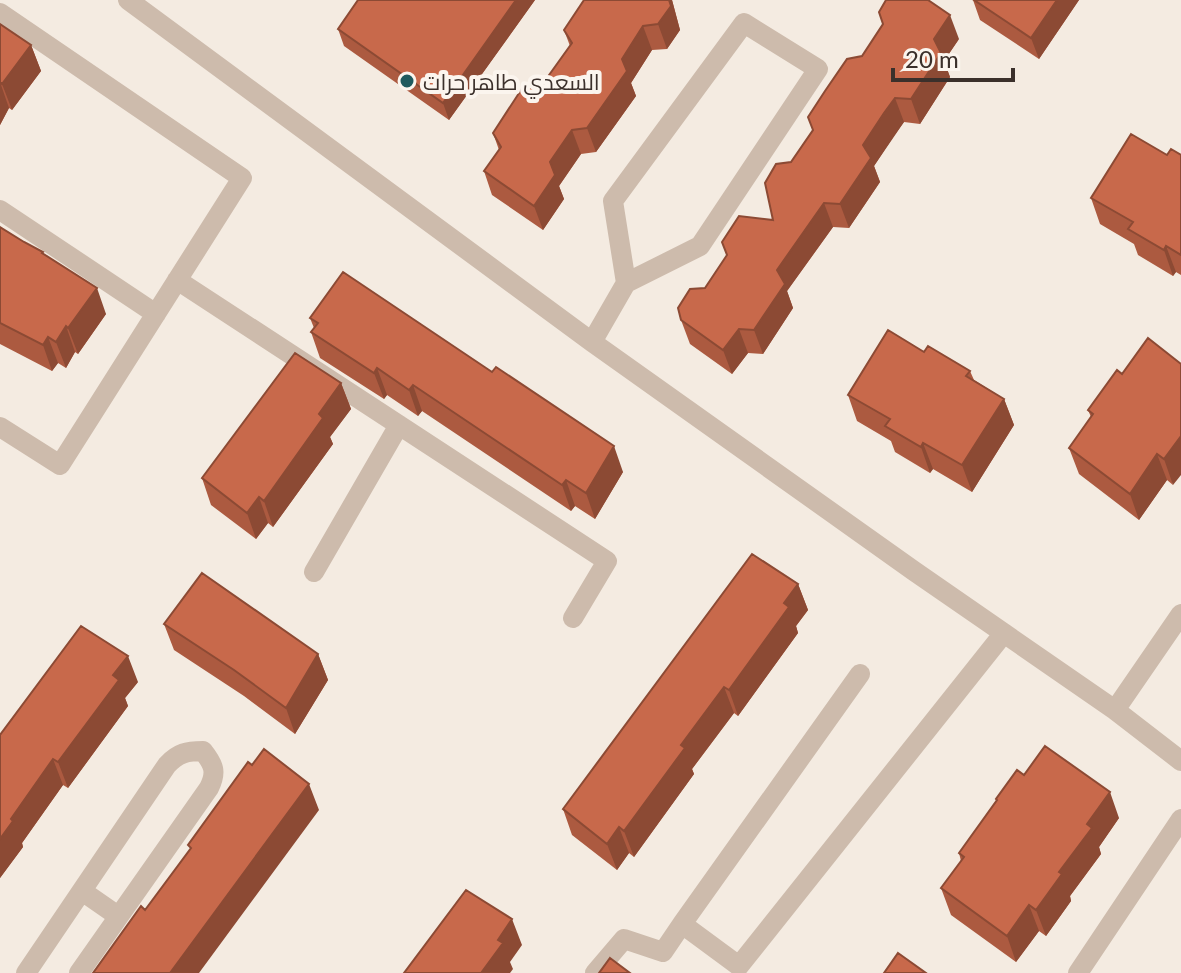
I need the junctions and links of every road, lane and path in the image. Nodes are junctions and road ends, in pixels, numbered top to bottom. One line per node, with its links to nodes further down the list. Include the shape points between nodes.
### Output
1 (128, 0): 7 (street)
2 (0, 13): 4 (street, via 242,178)
3 (0, 210): 6 (street)
4 (177, 280): 6 (street); 8 (street)
5 (626, 283): 5 (street, via 700,246 818,69 744,23 613,201); 7 (street)
6 (156, 314): 9 (street, via 60,465)
7 (592, 342): 13 (street)
8 (399, 425): 10 (street); 12 (street, via 607,561)
9 (0, 427)
10 (314, 572)
11 (1181, 614): 15 (street)
12 (573, 618)
13 (1004, 633): 15 (street); 20 (street, via 739,966)
14 (860, 674): 20 (street)
15 (1115, 710): 16 (street)
16 (1181, 761)
17 (1181, 819): 24 (street)
18 (82, 891): 19 (street); 19 (street, via 167,765 188,751 203,751 212,762 209,788); 21 (street)
19 (118, 916): 22 (street)
20 (682, 924): 23 (street, via 663,952 624,939)
21 (26, 973)
22 (79, 973)
23 (595, 973)
24 (1078, 973)

